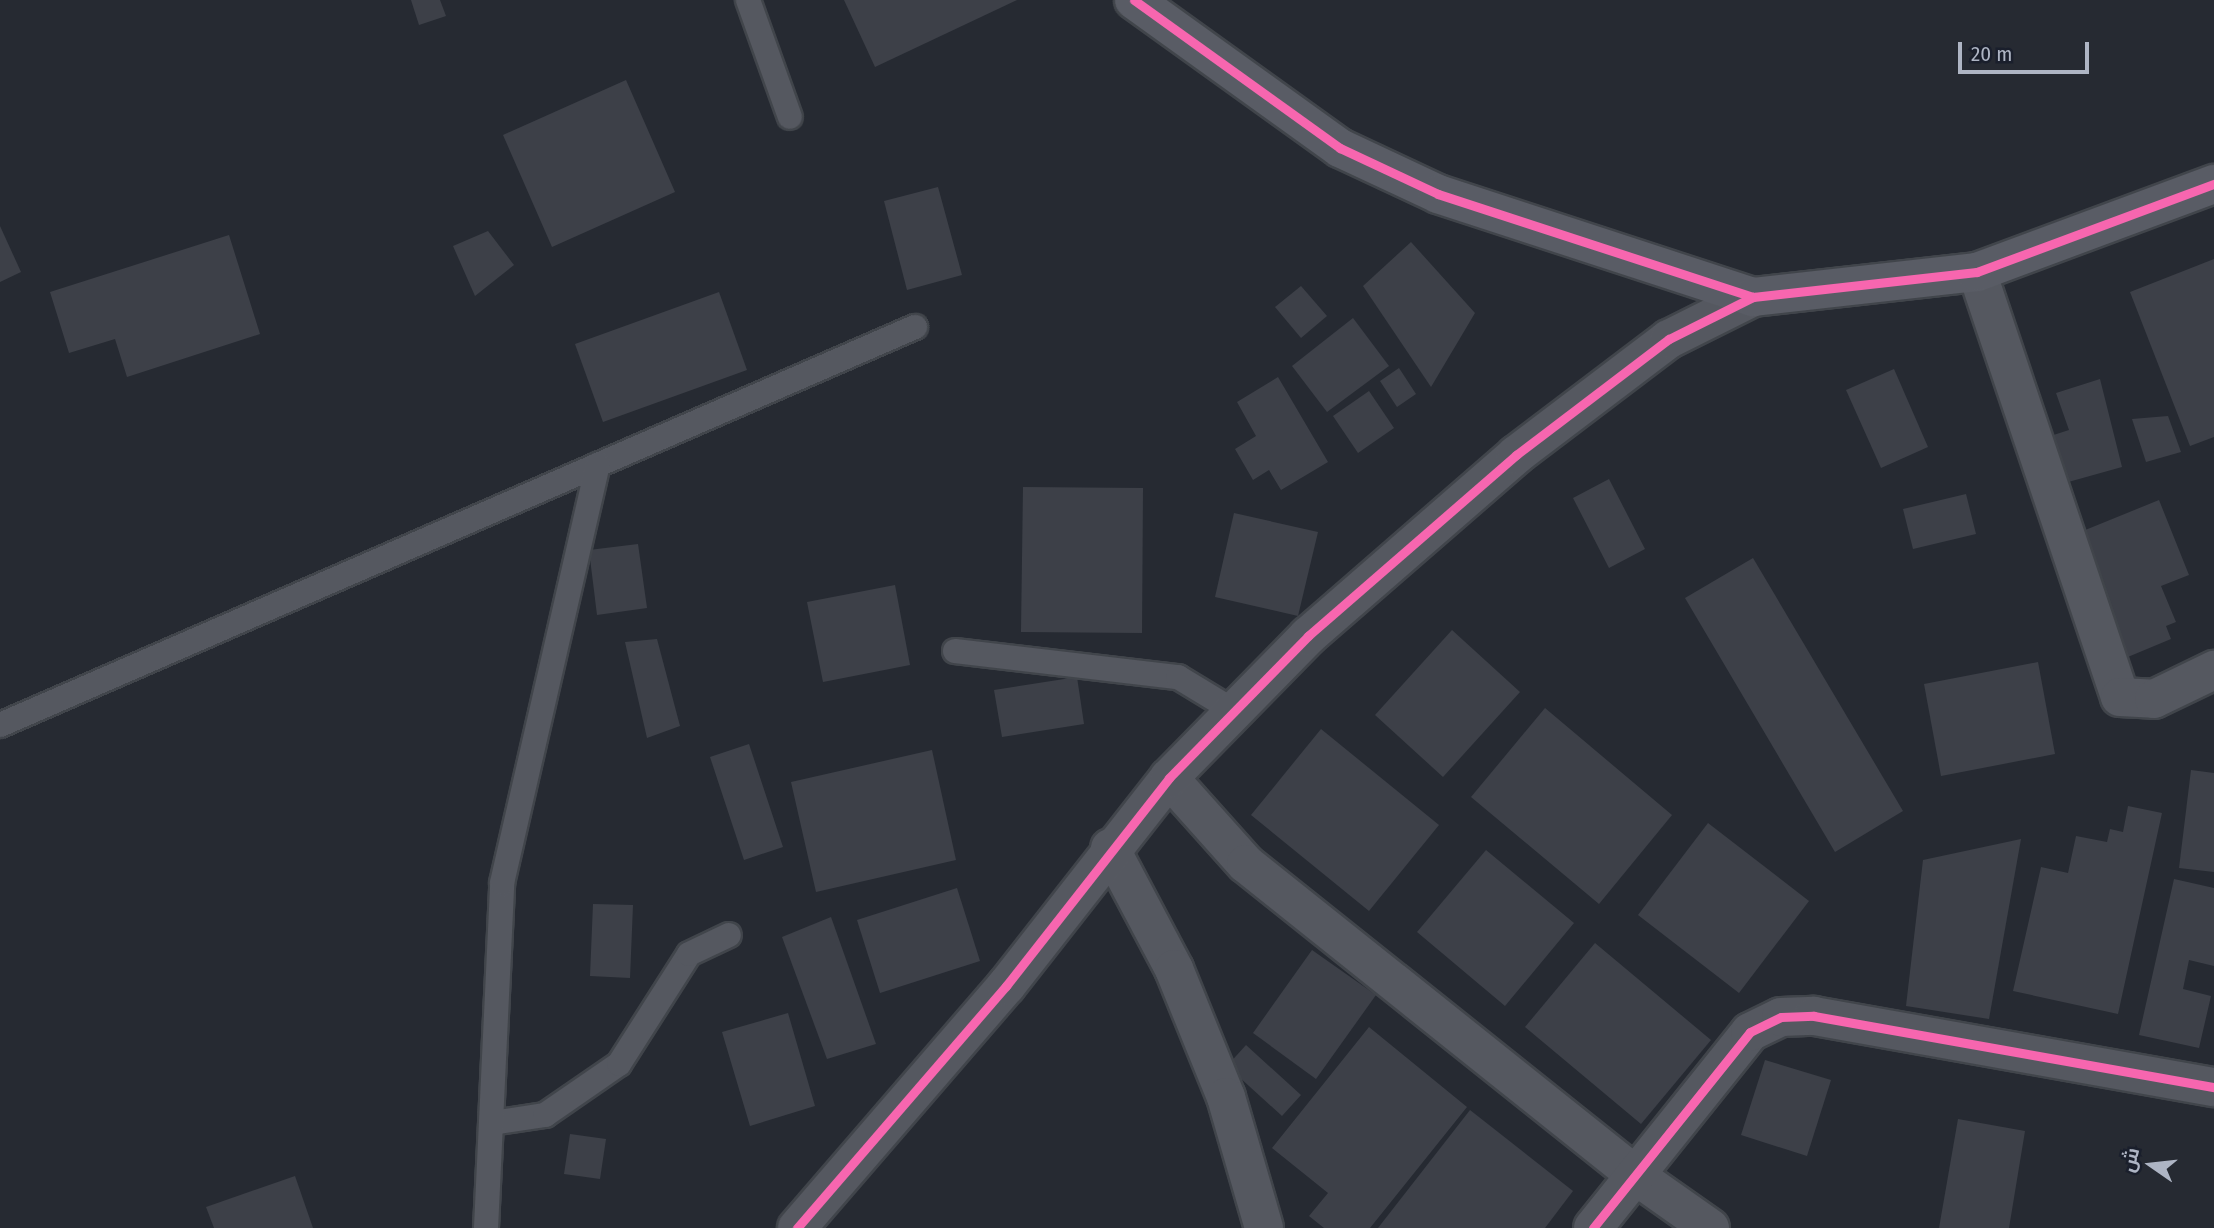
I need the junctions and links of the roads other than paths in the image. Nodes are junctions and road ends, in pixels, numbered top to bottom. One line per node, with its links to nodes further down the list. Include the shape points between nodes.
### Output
1 (748, 0): 3 (lane)
2 (1134, 0): 6 (street, via 1340,148 1438,194)
3 (790, 117)
4 (2214, 184): 5 (street)
5 (1977, 272): 6 (street); 10 (street, via 2120,697 2154,699)
6 (1753, 297): 11 (street, via 1669,339 1516,455 1308,636)
7 (915, 327): 8 (lane)
8 (598, 465): 12 (lane); 17 (lane, via 502,883)
9 (955, 651): 11 (lane, via 1178,677)
10 (2214, 670)
11 (1234, 710): 13 (street)
12 (0, 725)
13 (1169, 778): 14 (street); 18 (street, via 1246,864)
14 (1110, 848): 20 (street, via 1006,986); 21 (street, via 1174,969 1226,1097)
15 (729, 935): 17 (lane, via 689,954 619,1064 545,1115)
16 (2214, 1087): 18 (street, via 1814,1016 1781,1017 1751,1032)
17 (492, 1123): 19 (lane)
18 (1639, 1178): 22 (street); 23 (street)
19 (486, 1228)
20 (797, 1228)
21 (1264, 1228)
22 (1593, 1228)
23 (1710, 1228)

